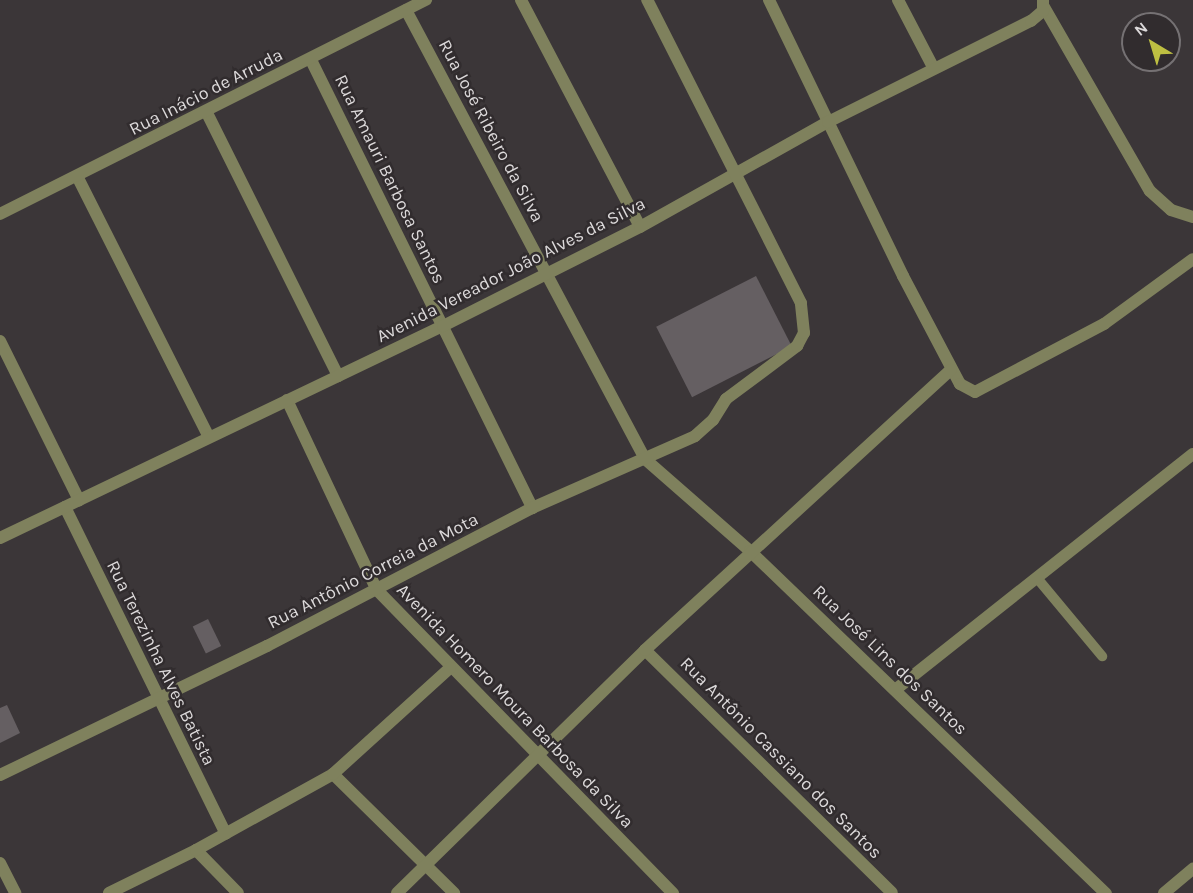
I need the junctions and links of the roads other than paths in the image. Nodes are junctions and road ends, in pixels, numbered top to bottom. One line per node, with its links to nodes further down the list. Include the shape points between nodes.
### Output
1 (426, 0): 7 (street, Rua Inácio de Arruda)
2 (521, 0): 16 (street)
3 (647, 0): 12 (street, Rua Antônio Correia da Mota)
4 (769, 0): 11 (street)
5 (898, 0): 9 (street)
6 (1043, 4): 9 (street, Avenida Vereador João Alves da Silva, via 1030,21); 15 (street, via 1150,191 1171,210)
7 (406, 10): 8 (street, Rua Inácio de Arruda); 18 (street, Rua José Ribeiro da Silva)
8 (311, 60): 10 (street, Rua Inácio de Arruda); 19 (street, Rua Amauri Barbosa Santos)
9 (933, 67): 11 (street, Avenida Vereador João Alves da Silva)
10 (207, 113): 13 (street, Rua Inácio de Arruda); 22 (street)
11 (828, 122): 12 (street, Avenida Vereador João Alves da Silva); 21 (street)
12 (736, 172): 16 (street, Avenida Vereador João Alves da Silva); 26 (street, Rua Antônio Correia da Mota, via 801,303 804,333 797,346 726,399 700,432)
13 (77, 176): 14 (street, Rua Inácio de Arruda); 24 (street)
14 (0, 214)
15 (1193, 218)
16 (640, 227): 18 (street, Avenida Vereador João Alves da Silva)
17 (1193, 259): 21 (street, via 1104,324 975,392 960,384)
18 (546, 274): 19 (street, Avenida Vereador João Alves da Silva); 26 (street, Rua José Ribeiro da Silva)
19 (443, 326): 22 (street, Avenida Vereador João Alves da Silva); 29 (street, Rua Amauri Barbosa Santos)
20 (0, 341): 27 (street)
21 (951, 370): 31 (street)
22 (338, 376): 23 (street, Avenida Vereador João Alves da Silva)
23 (287, 400): 24 (street, Avenida Vereador João Alves da Silva); 33 (street, Avenida Homero Moura Barbosa da Silva)
24 (209, 437): 27 (street, Avenida Vereador João Alves da Silva)
25 (1193, 454): 32 (street)
26 (645, 459): 29 (street, Rua Antônio Correia da Mota); 31 (street, Rua José Lins dos Santos)
27 (79, 500): 28 (street, Avenida Vereador João Alves da Silva)
28 (65, 507): 30 (street, Avenida Vereador João Alves da Silva); 38 (street, Rua Terezinha Alves Batista)
29 (532, 508): 33 (street, Rua Antônio Correia da Mota)
30 (0, 538)
31 (750, 551): 34 (street); 37 (street, Rua José Lins dos Santos)
32 (1037, 578): 35 (lane); 37 (street)
33 (377, 590): 36 (street, Avenida Homero Moura Barbosa da Silva); 38 (street, Rua Antônio Correia da Mota)
34 (645, 650): 39 (street); 53 (street, Rua Antônio Cassiano dos Santos)
35 (1102, 656)
36 (450, 668): 39 (street, Avenida Homero Moura Barbosa da Silva); 40 (street)
37 (895, 690): 54 (street, Rua José Lins dos Santos)
38 (157, 700): 41 (street, Rua Antônio Correia da Mota); 42 (street, Rua Terezinha Alves Batista)
39 (537, 757): 45 (street); 52 (street, Avenida Homero Moura Barbosa da Silva)
40 (333, 774): 42 (street); 45 (street)
41 (0, 775)
42 (226, 834): 43 (street)
43 (196, 850): 48 (street); 49 (street)
44 (0, 863): 47 (street)
45 (426, 865): 50 (street); 51 (street)
46 (1193, 869): 55 (street)
47 (15, 893)
48 (109, 893)
49 (238, 893)
50 (397, 893)
51 (454, 893)
52 (673, 893)
53 (892, 893)
54 (1106, 893)
55 (1164, 893)

